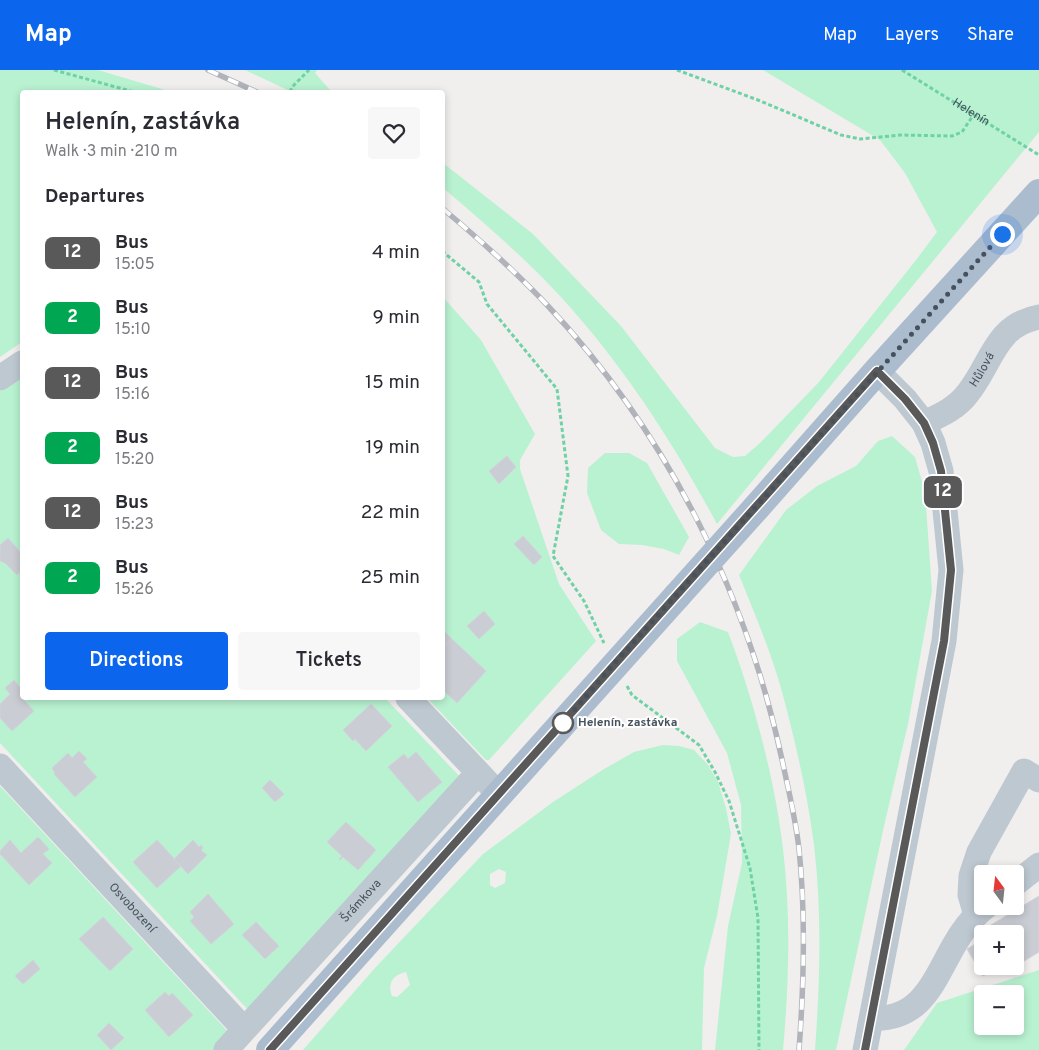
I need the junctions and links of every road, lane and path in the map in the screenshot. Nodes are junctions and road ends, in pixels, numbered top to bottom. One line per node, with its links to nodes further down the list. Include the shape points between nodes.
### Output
1 (54, 70): 5 (path)
2 (309, 70): 6 (path)
3 (677, 70): 7 (path, via 841,135 860,139 901,135 952,136 962,132)
4 (902, 70): 7 (path, Helenín)
5 (127, 90)
6 (291, 90)
7 (974, 114): 8 (path, Helenín)
8 (1039, 155)
9 (1039, 193): 13 (main road)
10 (445, 254): 16 (path, via 479,282 487,304 557,389 568,476 554,556 584,601)
11 (1039, 317): 15 (street, Hůlová, via 1014,326 1000,338 961,401)
12 (20, 364): 14 (street)
13 (877, 371): 15 (street); 16 (main road, bridge)
14 (0, 378)
15 (924, 423): 28 (street, via 941,471 951,570 944,641)
16 (614, 664): 21 (main road); 32 (path, via 632,695 699,744 729,801 750,868 758,918)
17 (410, 700): 19 (street)
18 (0, 766): 29 (street, Osvobození)
19 (478, 774): 21 (street); 29 (street, Šrámkova)
20 (1039, 780): 22 (street, via 1024,771)
21 (500, 795): 31 (main road)
22 (975, 865)
23 (1039, 865): 25 (street)
24 (974, 866): 26 (street, via 970,876 970,895)
25 (1024, 877)
26 (974, 901)
27 (978, 915): 28 (street, via 960,935 931,988 912,1008 884,1018)
28 (872, 1018): 33 (street)
29 (244, 1030): 30 (street)
30 (226, 1050)
31 (270, 1050)
32 (759, 1050)
33 (865, 1050)

